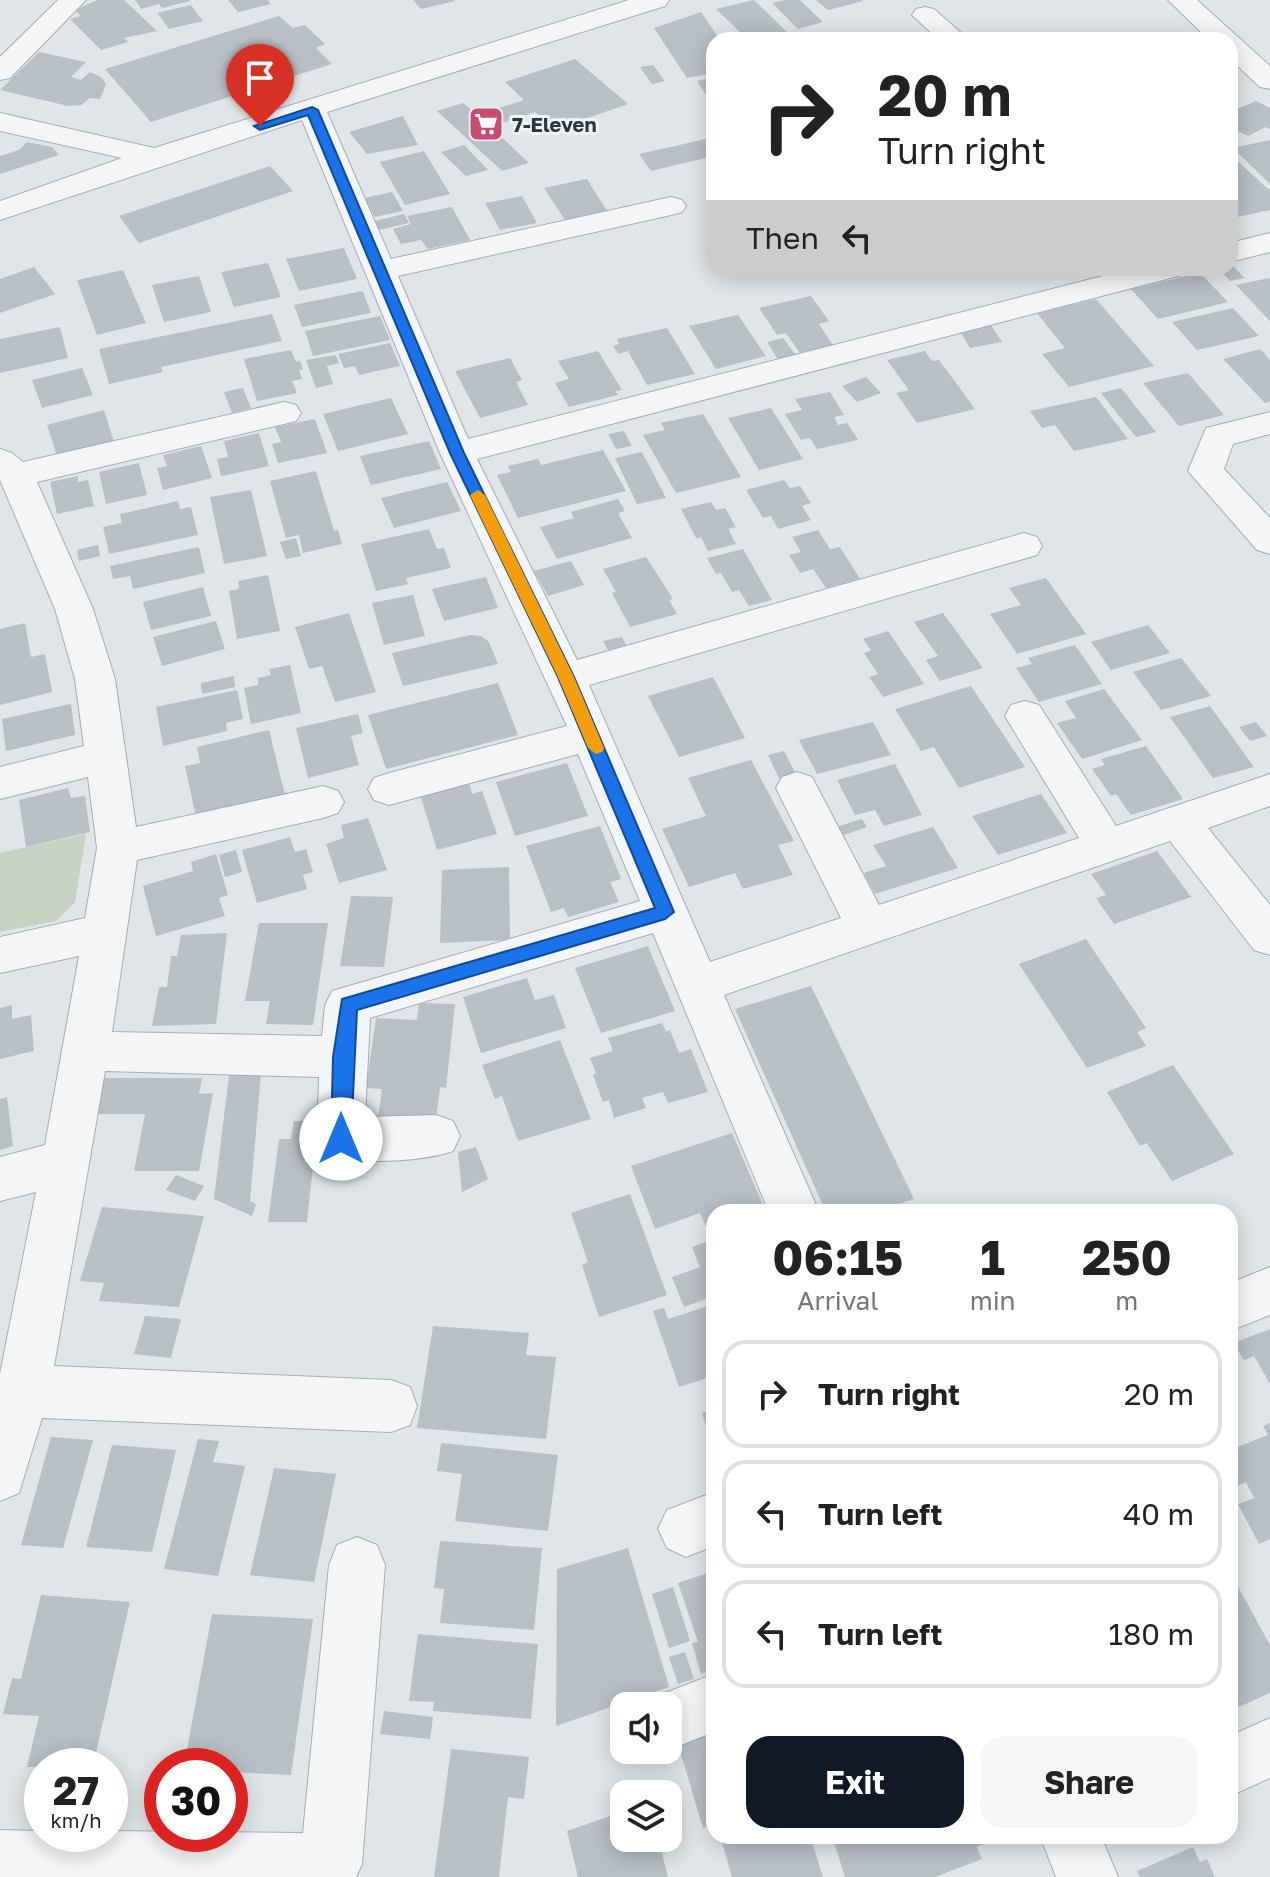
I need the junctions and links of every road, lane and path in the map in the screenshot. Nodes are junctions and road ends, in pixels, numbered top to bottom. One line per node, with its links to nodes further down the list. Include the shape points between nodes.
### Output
1 (73, 0): 8 (street)
2 (656, 0): 10 (street)
3 (1181, 0): 6 (street)
4 (925, 15): 5 (street)
5 (945, 32)
6 (1216, 32)
7 (1238, 54): 9 (street)
8 (0, 72)
9 (1261, 83)
10 (312, 110): 12 (street); 17 (street)
11 (0, 122): 12 (street)
12 (155, 157): 14 (street)
13 (671, 206): 17 (street)
14 (0, 211)
15 (1270, 242): 16 (street)
16 (1238, 251)
17 (380, 271): 21 (street)
18 (1140, 276): 21 (street)
19 (284, 413): 22 (street)
20 (1270, 423): 23 (street, via 1218,436 1206,471)
21 (457, 453): 25 (street)
22 (8, 468): 28 (street, via 74,609 95,679)
23 (1270, 541)
24 (1024, 546): 25 (street)
25 (566, 677): 27 (street)
26 (1025, 716): 35 (street)
27 (591, 735): 31 (street); 37 (street)
28 (104, 757): 29 (street); 36 (street)
29 (0, 783)
30 (797, 788): 38 (street)
31 (389, 789)
32 (1270, 790): 34 (street)
33 (323, 802): 36 (street)
34 (1178, 821): 35 (street); 40 (street)
35 (1106, 846): 38 (street)
36 (118, 848): 39 (street)
37 (665, 912): 42 (street); 44 (street, via 348,1005)
38 (868, 927): 42 (street)
39 (104, 932): 41 (street); 43 (street)
40 (1270, 937)
41 (0, 955)
42 (697, 985): 48 (street)
43 (86, 1051): 44 (street); 46 (street)
44 (343, 1057): 45 (street, via 341,1139)
45 (436, 1136)
46 (65, 1162): 47 (street); 51 (street)
47 (0, 1179)
48 (791, 1204)
49 (1270, 1291): 50 (street)
50 (1238, 1304)
51 (23, 1391): 52 (street); 53 (street)
52 (391, 1406)
53 (0, 1474)
54 (357, 1565): 59 (street, via 331,1864)
55 (706, 1706): 56 (street)
56 (682, 1716)
57 (1270, 1748): 58 (street)
58 (1238, 1762)
59 (0, 1861)

